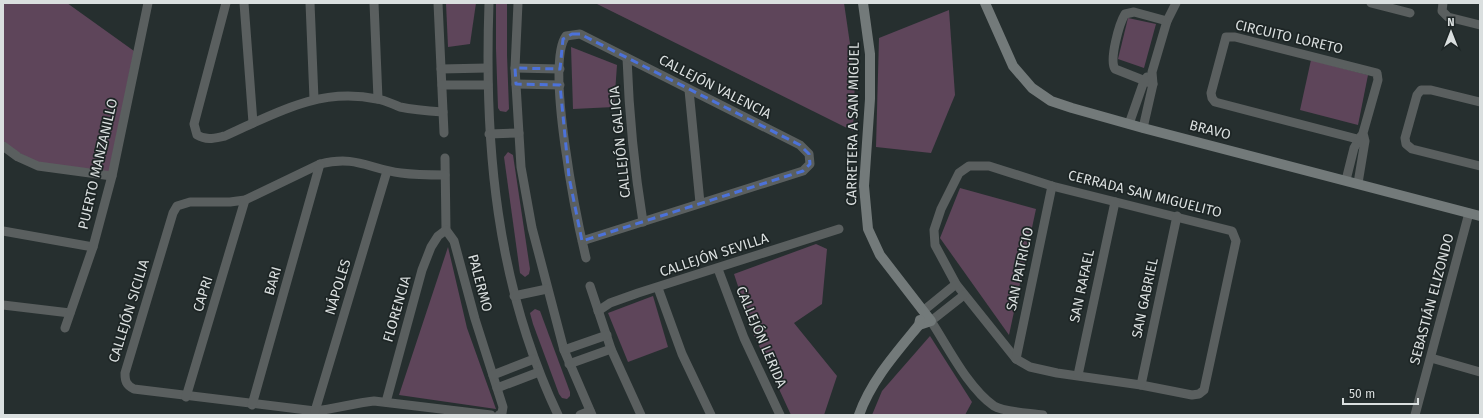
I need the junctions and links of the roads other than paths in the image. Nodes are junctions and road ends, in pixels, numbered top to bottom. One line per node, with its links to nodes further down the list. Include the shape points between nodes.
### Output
1 (139, 3): 14 (street)
2 (226, 3): 36 (street, via 194,130 203,139 211,139 225,136)
3 (244, 3): 36 (street)
4 (310, 3): 32 (street)
5 (374, 3): 33 (street)
6 (438, 3): 22 (street)
7 (489, 3): 20 (street)
8 (518, 3): 21 (street)
9 (863, 3): 75 (main road, CARRETERA A SAN MIGUEL, via 870,54 870,99 864,186 868,228 880,255)
10 (985, 3): 37 (main road, BRAVO, via 1013,66 1032,88 1051,101)
11 (1176, 3): 17 (street)
12 (1372, 3): 15 (street)
13 (1443, 3): 18 (street, via 1442,10 1448,17)
14 (147, 6): 49 (street, PUERTO MANZANILLO)
15 (1397, 6): 16 (street)
16 (1410, 13)
17 (1167, 21): 24 (street); 25 (street, via 1134,12 1123,16 1113,55 1113,66)
18 (1480, 25)
19 (627, 58): 23 (street, CALLEJÓN VALENCIA, via 580,34 572,34 566,36 562,43); 31 (street, CALLEJÓN VALENCIA); 59 (street, CALLEJÓN GALICIA, via 629,114)
20 (486, 68): 22 (street); 29 (street)
21 (516, 68): 23 (street); 26 (street)
22 (441, 69): 28 (street)
23 (560, 69): 30 (street, CALLEJÓN VALENCIA)
24 (1152, 72): 25 (street); 27 (street)
25 (1144, 81): 27 (street); 37 (street)
26 (516, 84): 30 (street); 40 (street)
27 (1153, 84): 38 (street)
28 (442, 85): 29 (street); 35 (street)
29 (488, 85): 41 (street)
30 (560, 85): 63 (street, CALLEJÓN VALENCIA, via 569,177)
31 (689, 90): 55 (street); 55 (street, CALLEJÓN VALENCIA, via 800,145 809,154 810,160 810,164 803,171)
32 (314, 99): 33 (street, via 352,96); 36 (street)
33 (378, 99): 35 (street, via 421,111)
34 (1480, 102): 46 (street, via 1421,90 1417,95 1405,138 1406,144 1412,149)
35 (443, 112): 39 (street)
36 (253, 123)
37 (1129, 124): 38 (main road, BRAVO)
38 (1143, 128): 50 (main road, BRAVO)
39 (444, 133)
40 (519, 133): 41 (street); 70 (street, via 532,228)
41 (489, 134): 72 (street, via 498,217)
42 (1362, 138): 42 (street, CIRCUITO LORETO, via 1228,106 1214,100 1211,93 1226,37 1235,37 1376,72 1378,80); 50 (street); 51 (street)
43 (3, 146): 49 (street, via 18,157 38,166)
44 (445, 158): 48 (street, PALERMO)
45 (320, 164): 47 (street, CALLEJÓN SICILIA, via 350,160); 53 (street, CALLEJÓN SICILIA); 95 (street, BARI)
46 (1480, 166)
47 (387, 171): 48 (street, CALLEJÓN SICILIA); 96 (street, NÁPOLES)
48 (445, 175): 61 (street, PALERMO)
49 (112, 176): 64 (street, PUERTO MANZANILLO)
50 (1346, 180): 51 (main road, BRAVO)
51 (1358, 183): 56 (main road, BRAVO)
52 (1052, 186): 54 (street, CERRADA SAN MIGUELITO); 67 (street, CERRADA SAN MIGUELITO, via 989,166 974,166 962,170 933,235 936,250); 85 (street, SAN PATRICIO)
53 (245, 200): 93 (street, CAPRI); 93 (street, CALLEJÓN SICILIA, via 183,203 177,206 170,221 125,380 128,386 134,389)
54 (1115, 202): 57 (street, CERRADA SAN MIGUELITO); 90 (street, SAN RAFAEL)
55 (700, 203): 59 (street, CALLEJÓN VALENCIA)
56 (1469, 213): 58 (main road, BRAVO); 83 (street, SEBASTIÁN ELIZONDO)
57 (1177, 216): 91 (street, SAN GABRIEL); 91 (street, CERRADA SAN MIGUELITO, via 1227,228 1234,233 1236,241 1204,390 1192,395)
58 (1480, 216)
59 (643, 222): 63 (street, CALLEJÓN VALENCIA)
60 (839, 229): 66 (street, CALLEJÓN SEVILLA)
61 (446, 230): 89 (street, PALERMO, via 454,241); 94 (street, FLORENCIA, via 438,236 431,247 422,270)
62 (3, 231): 64 (street)
63 (582, 241): 65 (street, CALLEJÓN VALENCIA)
64 (93, 247): 76 (street, PUERTO MANZANILLO)
65 (586, 258)
66 (718, 269): 69 (street, CALLEJÓN SEVILLA); 107 (street, CALLEJÓN LERIDA, via 744,338)
67 (956, 284): 71 (street, CERRADA SAN MIGUELITO); 75 (street)
68 (590, 286): 74 (street)
69 (658, 288): 74 (street, CALLEJÓN SEVILLA, via 610,303); 106 (street, via 682,354)
70 (547, 289): 72 (street); 82 (street)
71 (964, 295): 77 (street); 85 (street, CERRADA SAN MIGUELITO)
72 (514, 296): 84 (street)
73 (3, 305): 76 (street)
74 (598, 311): 80 (street)
75 (923, 311): 77 (main road, CARRETERA A SAN MIGUEL); 78 (main road)
76 (70, 313): 79 (street, PUERTO MANZANILLO)
77 (931, 321): 78 (main road); 97 (street, via 968,378)
78 (919, 325): 108 (main road, via 869,393)
79 (65, 328)
80 (607, 335): 81 (street); 82 (street)
81 (611, 349): 86 (street); 105 (street)
82 (564, 350): 86 (street)
83 (1431, 358): 88 (street); 110 (street, SEBASTIÁN ELIZONDO)
84 (534, 359): 87 (street); 89 (street)
85 (1016, 359): 90 (street, CERRADA SAN MIGUELITO, via 1030,367)
86 (569, 364): 100 (street)
87 (539, 372): 92 (street); 103 (street)
88 (1480, 372)
89 (493, 375): 92 (street, PALERMO)
90 (1078, 375): 91 (street, CERRADA SAN MIGUELITO)
91 (1141, 385)
92 (497, 388): 101 (street, PALERMO, via 503,407)
93 (186, 396): 95 (street, CALLEJÓN SICILIA)
94 (386, 402): 98 (street, CALLEJÓN SICILIA, via 359,402); 102 (street, CALLEJÓN SICILIA)
95 (252, 405): 96 (street, CALLEJÓN SICILIA)
96 (315, 411): 98 (street, CALLEJÓN SICILIA)
97 (994, 411): 99 (street)
98 (331, 412)
99 (1006, 412): 109 (street)
100 (591, 413): 104 (street)
101 (500, 414)
102 (491, 415)
103 (558, 415)
104 (580, 415)
105 (641, 415)
106 (711, 415)
107 (780, 415)
108 (859, 415)
109 (1043, 415)
110 (1415, 415)

